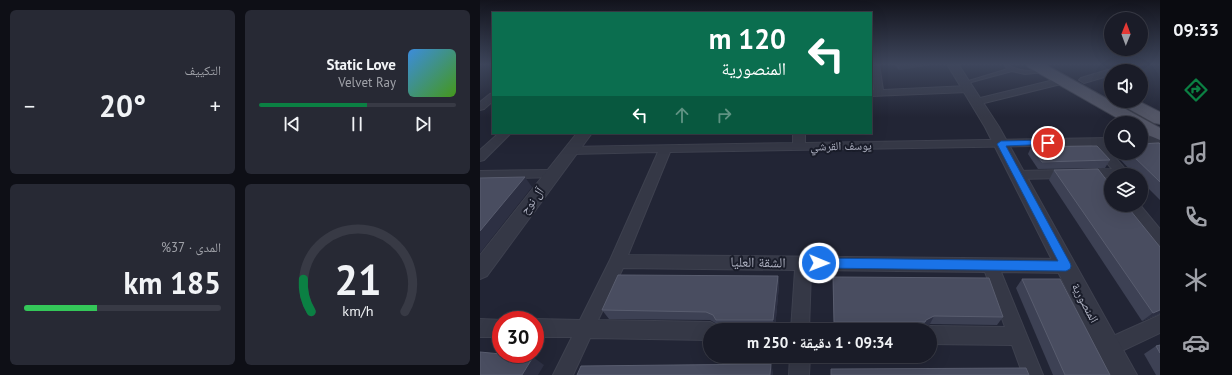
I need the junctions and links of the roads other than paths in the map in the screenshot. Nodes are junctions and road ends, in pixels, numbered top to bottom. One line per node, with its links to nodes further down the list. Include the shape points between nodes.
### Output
1 (875, 82): 9 (street)
2 (963, 82): 8 (street, المنصورية)
3 (988, 82): 8 (lane)
4 (1057, 82): 8 (street)
5 (1063, 82): 13 (main road)
6 (1087, 82): 7 (main road)
7 (1104, 90)
8 (969, 91): 9 (street); 22 (street, المنصورية)
9 (875, 93)
10 (492, 97): 11 (street)
11 (480, 106)
12 (1139, 108): 14 (main road)
13 (1125, 116)
14 (1160, 119)
15 (1148, 131): 19 (main road)
16 (504, 134): 26 (street)
17 (584, 134): 25 (street, آل نوح)
18 (799, 134): 23 (street)
19 (1158, 140)
20 (1094, 141): 21 (street, يوسف القرشي); 22 (street, يوسف القرشي); 27 (street)
21 (1104, 141)
22 (1001, 144): 23 (street, يوسف القرشي); 30 (street, المنصورية)
23 (799, 147): 24 (street, يوسف القرشي)
24 (665, 149): 25 (street, يوسف القرشي); 34 (street)
25 (571, 150): 28 (street, آل نوح)
26 (480, 158)
27 (1118, 168)
28 (553, 174): 29 (street); 38 (street, آل نوح)
29 (480, 175)
30 (1017, 175): 31 (street); 37 (street, المنصورية)
31 (1104, 176)
32 (1138, 212): 33 (street)
33 (1160, 239)
34 (618, 261): 35 (street, الشقة العليا); 44 (street)
35 (803, 263): 36 (street, الشقة العليا); 39 (street)
36 (990, 265): 37 (street, الشقة العليا); 47 (street)
37 (1066, 266): 48 (street, المنصورية)
38 (480, 270)
39 (800, 323)
40 (1160, 324): 48 (street)
41 (480, 328): 42 (street)
42 (492, 328)
43 (544, 328): 44 (street)
44 (585, 328): 45 (street); 50 (street)
45 (703, 331)
46 (937, 335): 47 (street)
47 (1017, 336): 52 (street)
48 (1109, 348): 53 (street, المنصورية)
49 (800, 363): 51 (street)
50 (563, 375)
51 (800, 375)
52 (1033, 375)
53 (1124, 375)

